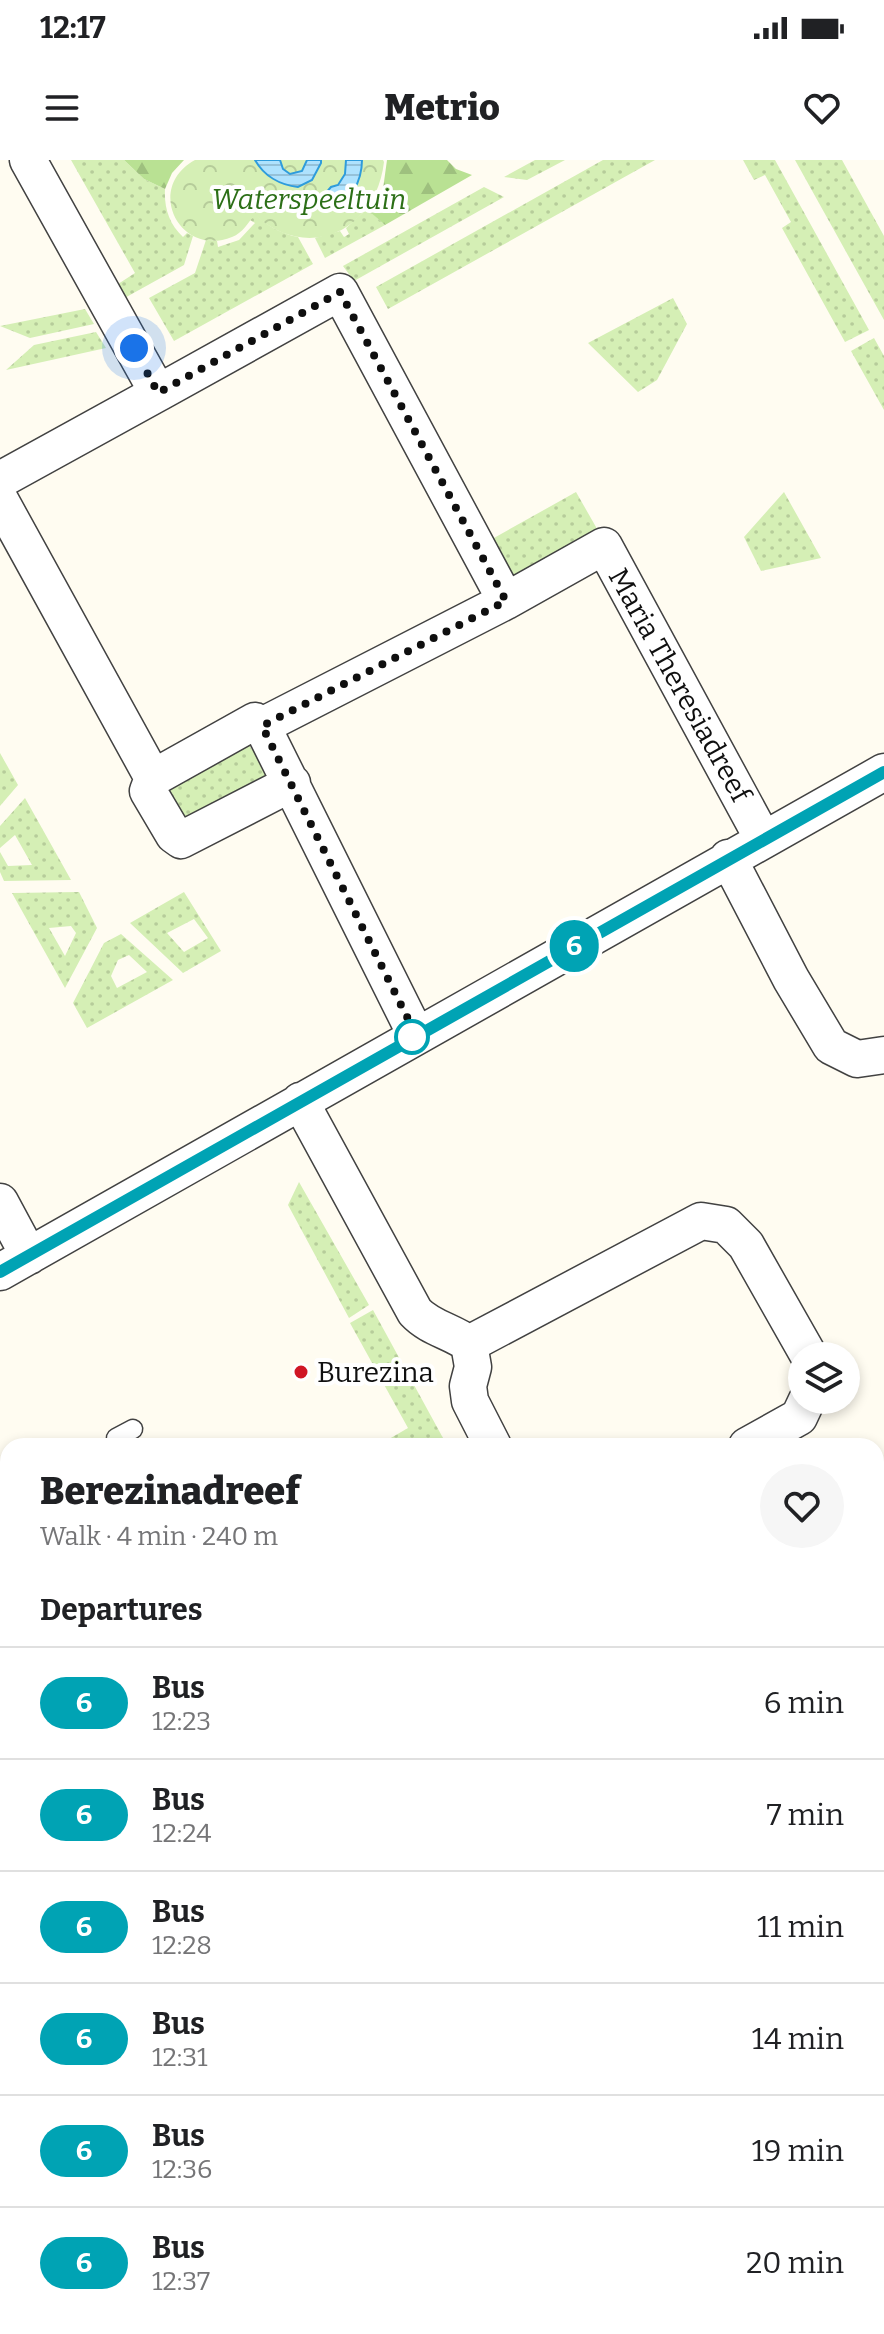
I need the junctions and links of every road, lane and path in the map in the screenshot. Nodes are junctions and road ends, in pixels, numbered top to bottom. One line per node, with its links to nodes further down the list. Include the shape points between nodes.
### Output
1 (28, 160): 2 (street)
2 (158, 393): 3 (street); 5 (street, via 340,292)
3 (0, 480)
4 (0, 500): 8 (street)
5 (506, 601): 6 (street, Maria Theresiadreef); 10 (street, Maria Theresiadreef, via 604,546)
6 (262, 726): 8 (street, Maria Theresiadreef, via 255,721); 9 (street)
7 (884, 772): 10 (street)
8 (153, 778): 9 (street, via 148,791 181,840)
9 (292, 783): 12 (street)
10 (763, 839): 11 (street)
11 (728, 858): 12 (street); 13 (street, via 831,1046 857,1059)
12 (416, 1035): 14 (street)
13 (884, 1055)
14 (300, 1101): 16 (street); 18 (street, via 415,1312 427,1325)
15 (0, 1202): 16 (street)
16 (15, 1264)
17 (801, 1342): 18 (street, via 746,1245 726,1225 701,1221)
18 (469, 1344): 22 (street, via 470,1401)
19 (800, 1414): 23 (street)
20 (133, 1429): 21 (lane)
21 (116, 1438)
22 (489, 1438)
23 (761, 1438)

